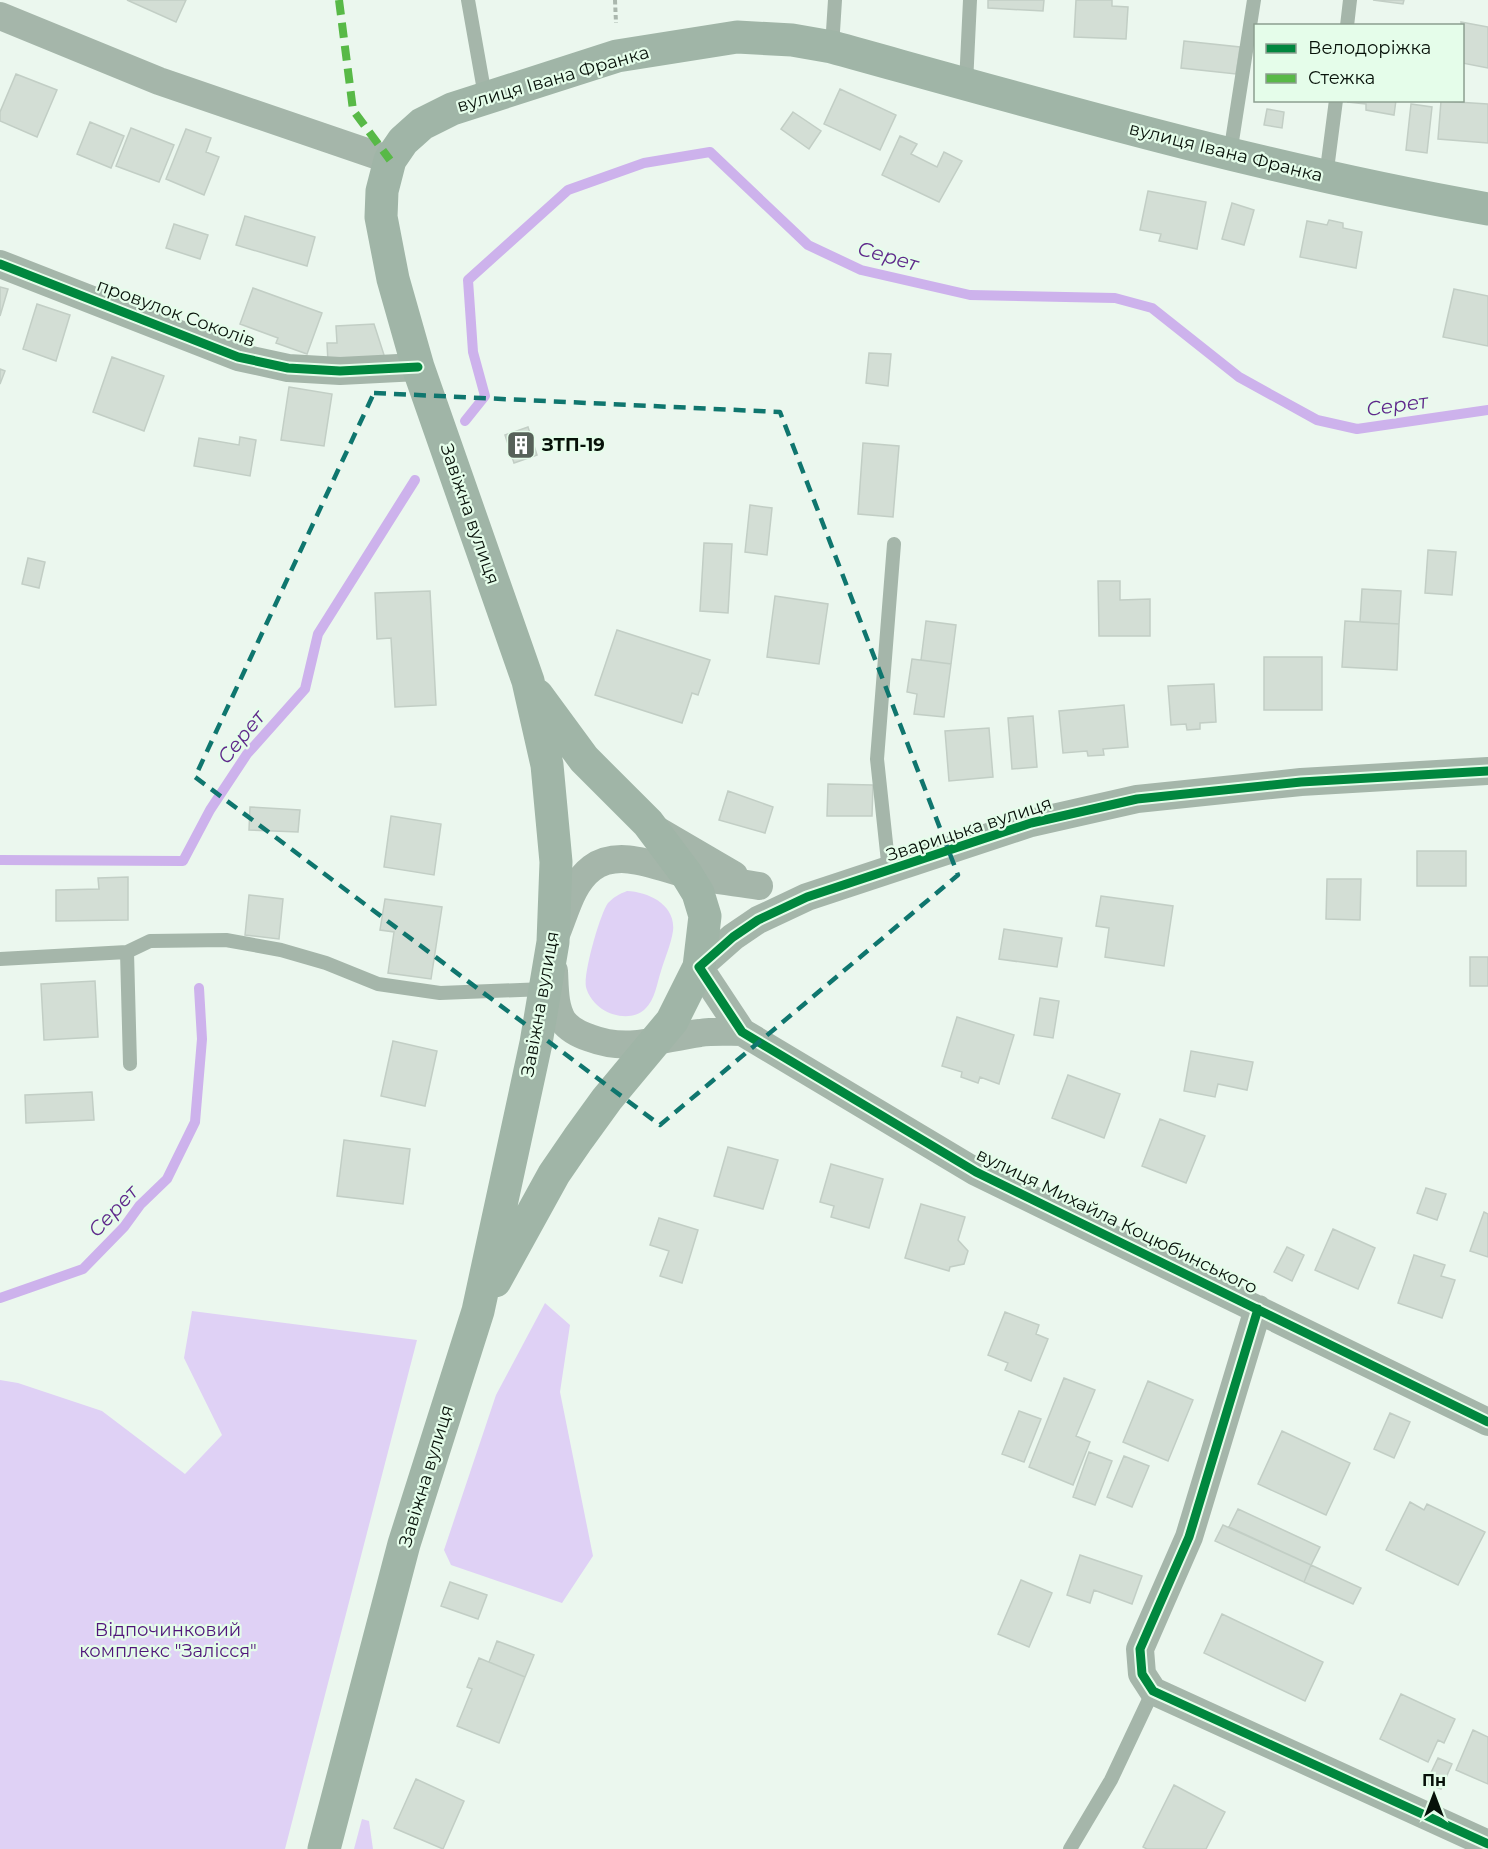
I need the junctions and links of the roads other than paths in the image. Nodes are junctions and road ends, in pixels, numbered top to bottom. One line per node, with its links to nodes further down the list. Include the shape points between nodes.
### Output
1 (468, 0): 10 (lane)
2 (835, 0): 8 (lane)
3 (970, 0): 9 (lane)
4 (1254, 0): 12 (lane)
5 (1350, 0): 7 (lane)
6 (0, 16): 13 (street, via 159,81)
7 (1347, 24)
8 (832, 47): 9 (main road, вулиця Івана Франка); 10 (main road, вулиця Івана Франка, via 737,37 676,45 617,56)
9 (966, 84): 12 (main road, вулиця Івана Франка)
10 (485, 96): 13 (main road, вулиця Івана Франка, via 422,124)
11 (1336, 102): 14 (lane)
12 (1230, 154): 14 (main road, вулиця Івана Франка)
13 (390, 160): 17 (main road, Завіжна вулиця, via 382,191 381,217 393,279)
14 (1326, 177): 15 (main road, вулиця Івана Франка)
15 (1488, 209)
16 (0, 264): 17 (street, провулок Соколів, via 238,357 288,368 340,371)
17 (418, 367): 19 (main road, Завіжна вулиця)
18 (894, 544): 22 (lane, via 877,759)
19 (528, 681): 21 (main road, via 584,759); 26 (main road, Завіжна вулиця, via 552,807 556,862)
20 (1488, 771): 22 (street, Зварицька вулиця, via 1301,782 1137,799 1031,824)
21 (648, 824): 23 (main road); 24 (street, via 714,865)
22 (889, 871): 25 (street, Зварицька вулиця)
23 (687, 875): 24 (street); 26 (street, via 642,861 613,860 594,866 572,892); 29 (main road, via 698,892 705,916)
24 (759, 886): 25 (street)
25 (807, 897): 29 (street, Зварицька вулиця, via 758,920)
26 (553, 942): 30 (main road, Завіжна вулиця); 32 (street, via 556,1003 564,1022 581,1035 600,1042 622,1046)
27 (127, 952): 28 (lane); 30 (lane, via 150,941 226,940 326,963 378,984 440,993); 33 (lane)
28 (0, 959)
29 (699, 967): 31 (street); 32 (main road, via 672,1021)
30 (545, 989): 35 (main road, Завіжна вулиця)
31 (742, 1032): 32 (street, via 703,1032); 34 (street, вулиця Михайла Коцюбинського, via 976,1172)
32 (654, 1044): 35 (main road, via 607,1099 554,1174)
33 (130, 1064)
34 (1258, 1309): 36 (street, вулиця Михайла Коцюбинського); 37 (street, via 1189,1537 1140,1649 1142,1674)
35 (478, 1311): 39 (main road, Завіжна вулиця, via 404,1544)
36 (1488, 1422)
37 (1153, 1691): 38 (street); 40 (lane, via 1111,1780)
38 (1488, 1844)
39 (324, 1849)
40 (1070, 1849)

